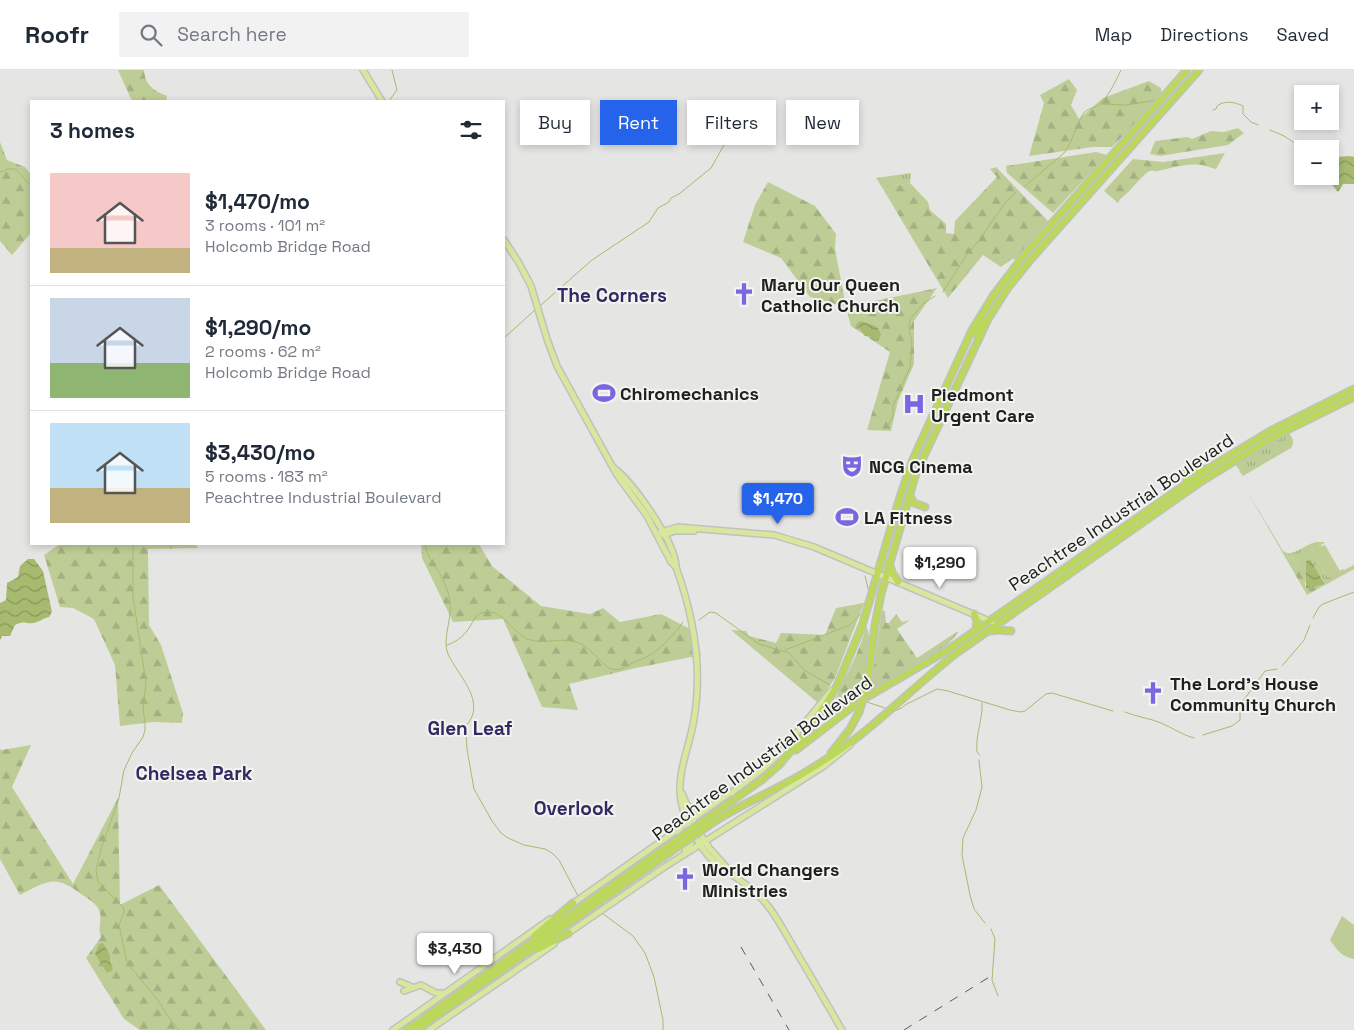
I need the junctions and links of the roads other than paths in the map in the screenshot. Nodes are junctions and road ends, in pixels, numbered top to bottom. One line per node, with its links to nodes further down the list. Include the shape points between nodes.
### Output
1 (363, 70): 5 (main road)
2 (1188, 70): 8 (highway, via 1034,243)
3 (1192, 70): 6 (highway, via 1157,111)
4 (1199, 70): 6 (highway)
5 (381, 100)
6 (1147, 129): 10 (highway, via 1017,276 988,319)
7 (505, 242): 13 (main road, via 531,286 557,366)
8 (998, 291): 9 (highway, via 976,325); 10 (highway, via 962,364)
9 (951, 376): 15 (highway, via 915,465); 24 (highway, via 913,459)
10 (958, 381): 15 (highway)
11 (1354, 391): 12 (highway)
12 (1349, 397): 14 (highway, Peachtree Industrial Boulevard, via 1270,431); 28 (highway, Peachtree Industrial Boulevard, via 1269,439 1196,485)
13 (614, 468): 19 (main road, via 646,504); 22 (main road)
14 (1209, 468): 16 (highway, Peachtree Industrial Boulevard); 16 (highway, via 1190,470)
15 (914, 480): 17 (highway)
16 (1186, 483): 27 (highway, Peachtree Industrial Boulevard)
17 (909, 495): 18 (highway); 18 (highway, via 914,503 925,509 912,507)
18 (904, 511): 23 (highway)
19 (658, 524): 20 (main road); 22 (main road)
20 (672, 528): 21 (main road); 22 (main road)
21 (696, 529): 22 (main road); 24 (main road, via 774,535 814,547)
22 (661, 535): 36 (main road, via 676,561 686,596 698,672 695,716 682,768)
23 (889, 562): 24 (highway); 25 (highway)
24 (881, 575): 25 (main road); 32 (highway); 34 (highway, bridge, via 867,687 859,712 842,740)
25 (898, 582): 26 (main road)
26 (974, 614): 27 (main road); 29 (highway)
27 (989, 621): 28 (main road); 29 (highway, Peachtree Industrial Boulevard)
28 (997, 624): 31 (highway, Peachtree Industrial Boulevard)
29 (976, 630): 35 (highway, Peachtree Industrial Boulevard, via 860,701)
30 (1011, 631): 31 (highway)
31 (986, 632): 33 (highway, Peachtree Industrial Boulevard, via 921,681)
32 (842, 674): 35 (highway, via 821,713); 37 (main road, via 785,748)
33 (862, 732): 34 (highway, Peachtree Industrial Boulevard); 43 (main road, Peachtree Industrial Boulevard, via 824,766)
34 (824, 759): 40 (highway, Peachtree Industrial Boulevard)
35 (778, 766): 40 (highway, Peachtree Industrial Boulevard)
36 (681, 792): 38 (main road); 41 (main road, via 681,800); 42 (main road, via 679,801 684,817)
37 (731, 792): 39 (main road, Peachtree Industrial Boulevard); 41 (main road, via 698,817)
38 (686, 804): 39 (main road, via 696,810); 41 (main road)
39 (704, 810): 41 (main road, Peachtree Industrial Boulevard)
40 (706, 824): 44 (highway, Peachtree Industrial Boulevard, bridge)
41 (694, 827): 42 (main road); 43 (main road, via 704,834); 45 (main road); 46 (main road, via 696,842)
42 (678, 828): 48 (main road, via 691,844 667,861); 50 (main road, Peachtree Industrial Boulevard)
43 (716, 834): 45 (main road, Peachtree Industrial Boulevard); 47 (main road, via 709,846)
44 (680, 842): 52 (highway, Peachtree Industrial Boulevard); 53 (highway, Peachtree Industrial Boulevard)
45 (702, 845): 46 (main road, Peachtree Industrial Boulevard); 47 (main road); 49 (main road, via 721,867)
46 (692, 849): 48 (main road, Peachtree Industrial Boulevard)
47 (725, 864): 49 (main road)
48 (666, 866): 51 (main road, Peachtree Industrial Boulevard)
49 (731, 873): 64 (main road, via 762,898 772,912)
50 (573, 903): 53 (highway); 58 (main road, Peachtree Industrial Boulevard)
51 (569, 933): 52 (highway); 60 (main road, Peachtree Industrial Boulevard)
52 (514, 961): 60 (highway, Peachtree Industrial Boulevard)
53 (502, 963): 60 (highway, Peachtree Industrial Boulevard)
54 (400, 982): 55 (main road)
55 (412, 987): 56 (main road); 57 (main road, via 423,986)
56 (404, 991)
57 (432, 991): 58 (main road); 59 (main road)
58 (446, 993): 59 (main road, Peachtree Industrial Boulevard)
59 (433, 1002): 61 (main road, Peachtree Industrial Boulevard)
60 (425, 1023): 62 (highway, Peachtree Industrial Boulevard); 63 (highway, Peachtree Industrial Boulevard)
61 (393, 1030)
62 (406, 1030)
63 (416, 1030)
64 (842, 1030)

